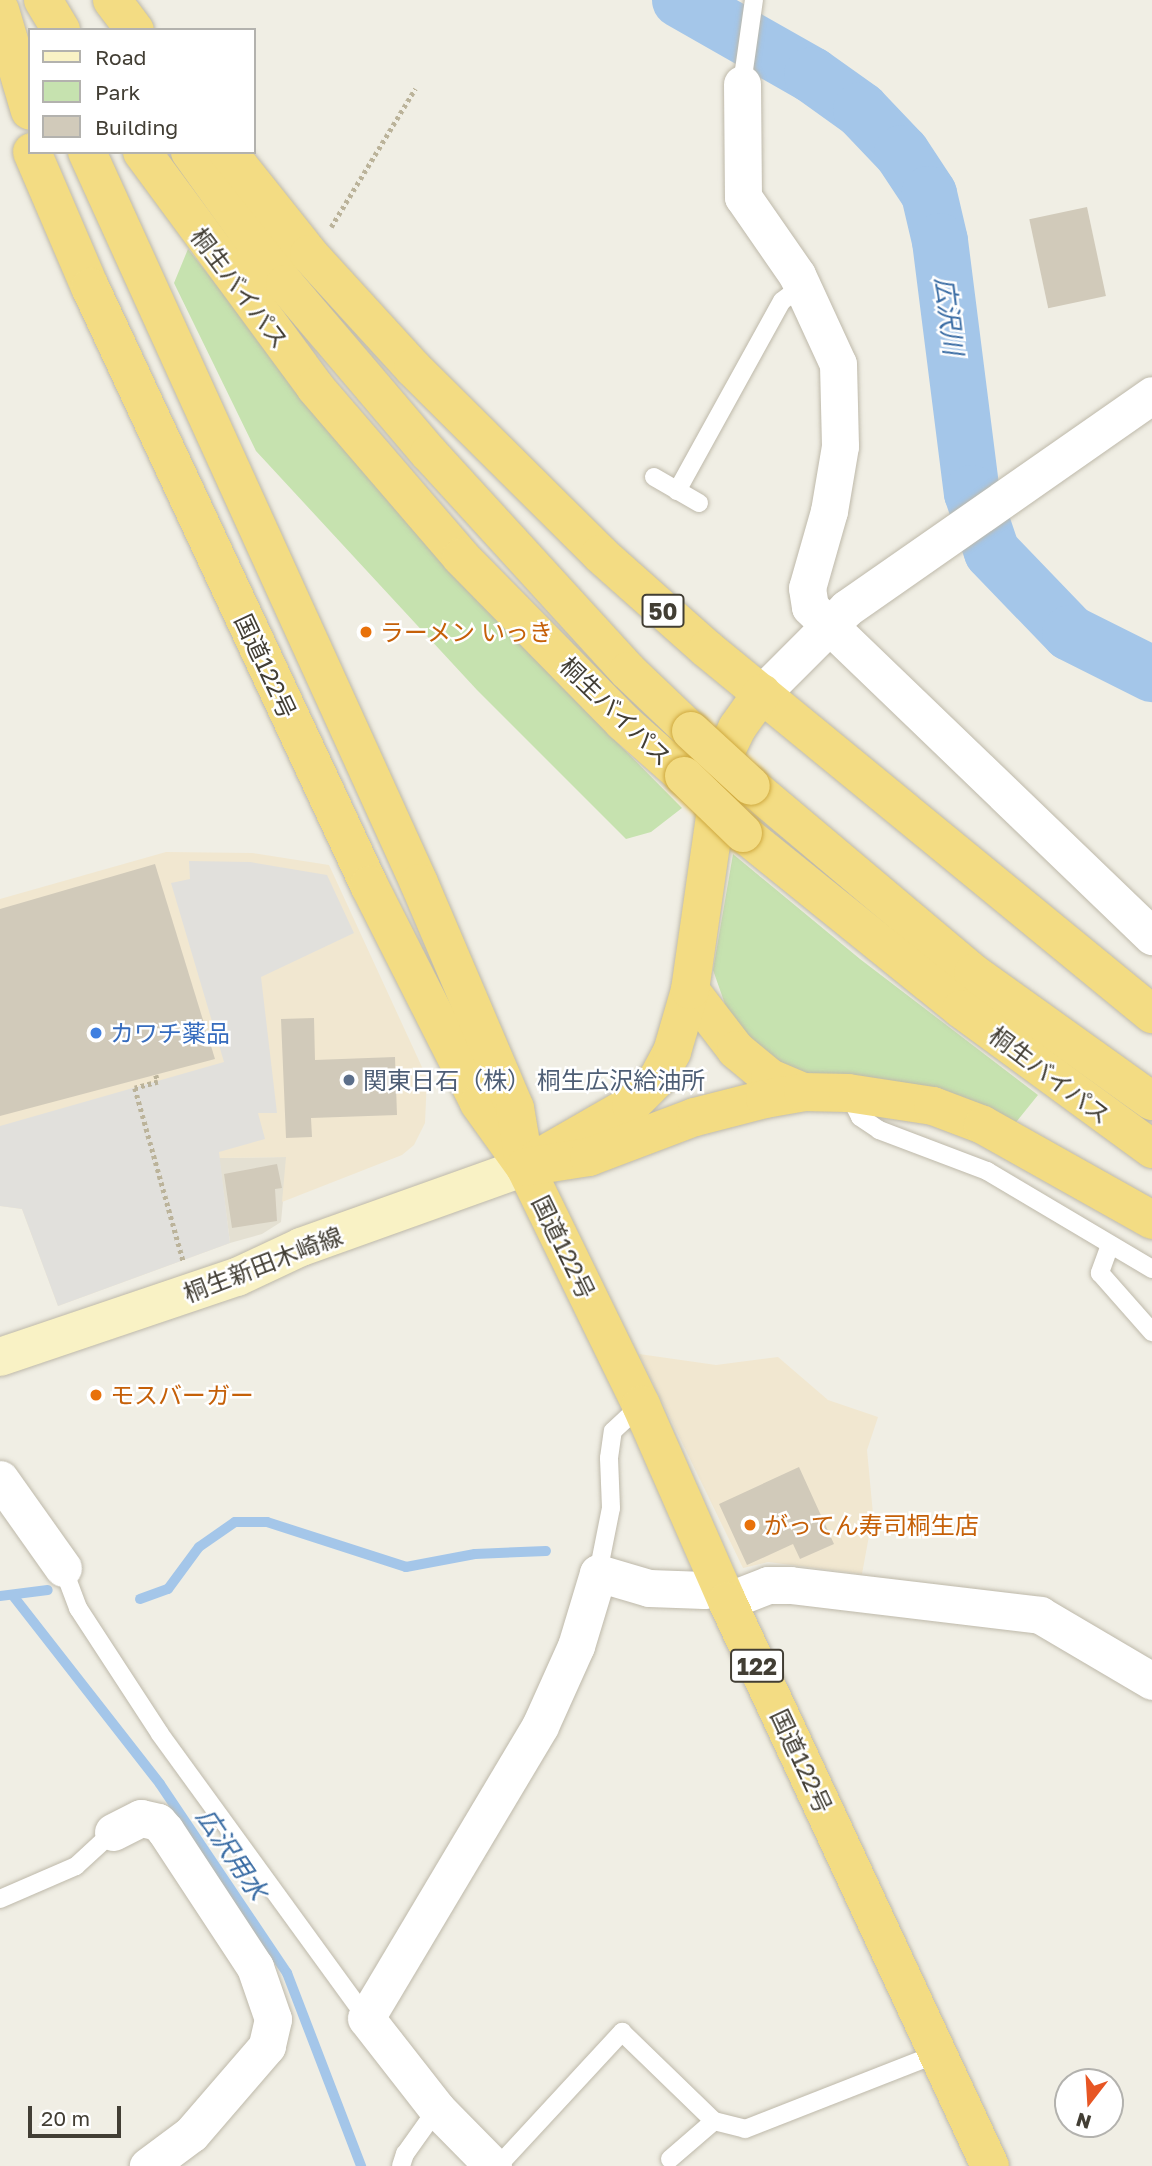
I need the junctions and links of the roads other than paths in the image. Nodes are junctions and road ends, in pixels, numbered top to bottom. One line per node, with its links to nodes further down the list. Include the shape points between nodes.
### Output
1 (34, 0): 7 (highway)
2 (43, 0): 8 (highway)
3 (89, 0): 9 (highway)
4 (112, 0): 10 (highway)
5 (754, 0): 11 (lane)
6 (0, 10): 13 (highway)
7 (41, 28)
8 (60, 28)
9 (106, 28)
10 (133, 28)
11 (745, 73): 22 (street, via 743,197)
12 (0, 81): 14 (highway, 国道122号)
13 (28, 104)
14 (28, 143)
15 (33, 154): 21 (highway, 国道122号)
16 (48, 154): 21 (highway, via 69,205)
17 (88, 154): 36 (highway, 国道122号, via 419,883 515,1108)
18 (143, 154): 35 (highway, 桐生バイパス, bridge, via 315,387 461,557 622,722 743,833 971,1017)
19 (191, 154): 34 (highway, 桐生バイパス / 50, bridge, via 285,284 495,529 691,731 973,973)
20 (230, 154): 28 (highway, 50, via 309,254 536,494 656,605)
21 (69, 238): 36 (highway, 国道122号, via 369,884 479,1103)
22 (802, 286): 25 (lane, via 782,301); 27 (street, via 838,364 837,471 806,597)
23 (1152, 395): 27 (street, via 961,525)
24 (654, 477): 25 (lane)
25 (677, 491): 26 (lane)
26 (699, 503)
27 (828, 623): 28 (street); 29 (street)
28 (762, 694): 30 (highway, via 724,755); 31 (highway, 50)
29 (1152, 936)
30 (690, 990): 32 (highway, via 736,1050 770,1078); 36 (highway, via 671,1052 644,1094)
31 (1152, 1014)
32 (803, 1092): 33 (highway); 36 (highway, via 695,1117 589,1157)
33 (848, 1093): 37 (highway, via 933,1106 984,1125); 38 (lane, via 860,1117 880,1130 987,1171)
34 (1152, 1101)
35 (1152, 1149)
36 (525, 1167): 41 (main road, 桐生新田木崎線, via 301,1247 237,1277); 42 (highway, 国道122号 / 122)
37 (1152, 1220)
38 (1110, 1245): 39 (lane); 40 (lane, via 1100,1273)
39 (1152, 1269)
40 (1152, 1332)
41 (3, 1348)
42 (640, 1405): 45 (lane, via 613,1431 608,1458 611,1508); 46 (highway, 国道122号 / 122)
43 (0, 1479): 44 (street)
44 (63, 1569): 50 (lane, via 78,1608 160,1734)
45 (598, 1573): 46 (street, via 649,1588); 50 (street, via 576,1646 540,1726)
46 (723, 1593): 47 (street, via 790,1585 1040,1615); 51 (highway, 国道122号 / 122)
47 (1152, 1681)
48 (113, 1832): 49 (lane, via 76,1866); 55 (street, via 141,1818 158,1822 165,1830 255,1967 273,2019 267,2046 191,2134)
49 (0, 1899)
50 (366, 2018): 52 (street)
51 (939, 2053): 53 (lane, via 745,2129); 58 (highway, 国道122号 / 122)
52 (437, 2109): 56 (lane); 57 (street)
53 (714, 2120): 54 (lane); 57 (lane, via 622,2032)
54 (669, 2164)
55 (148, 2166)
56 (401, 2166)
57 (495, 2166)
58 (990, 2166)

